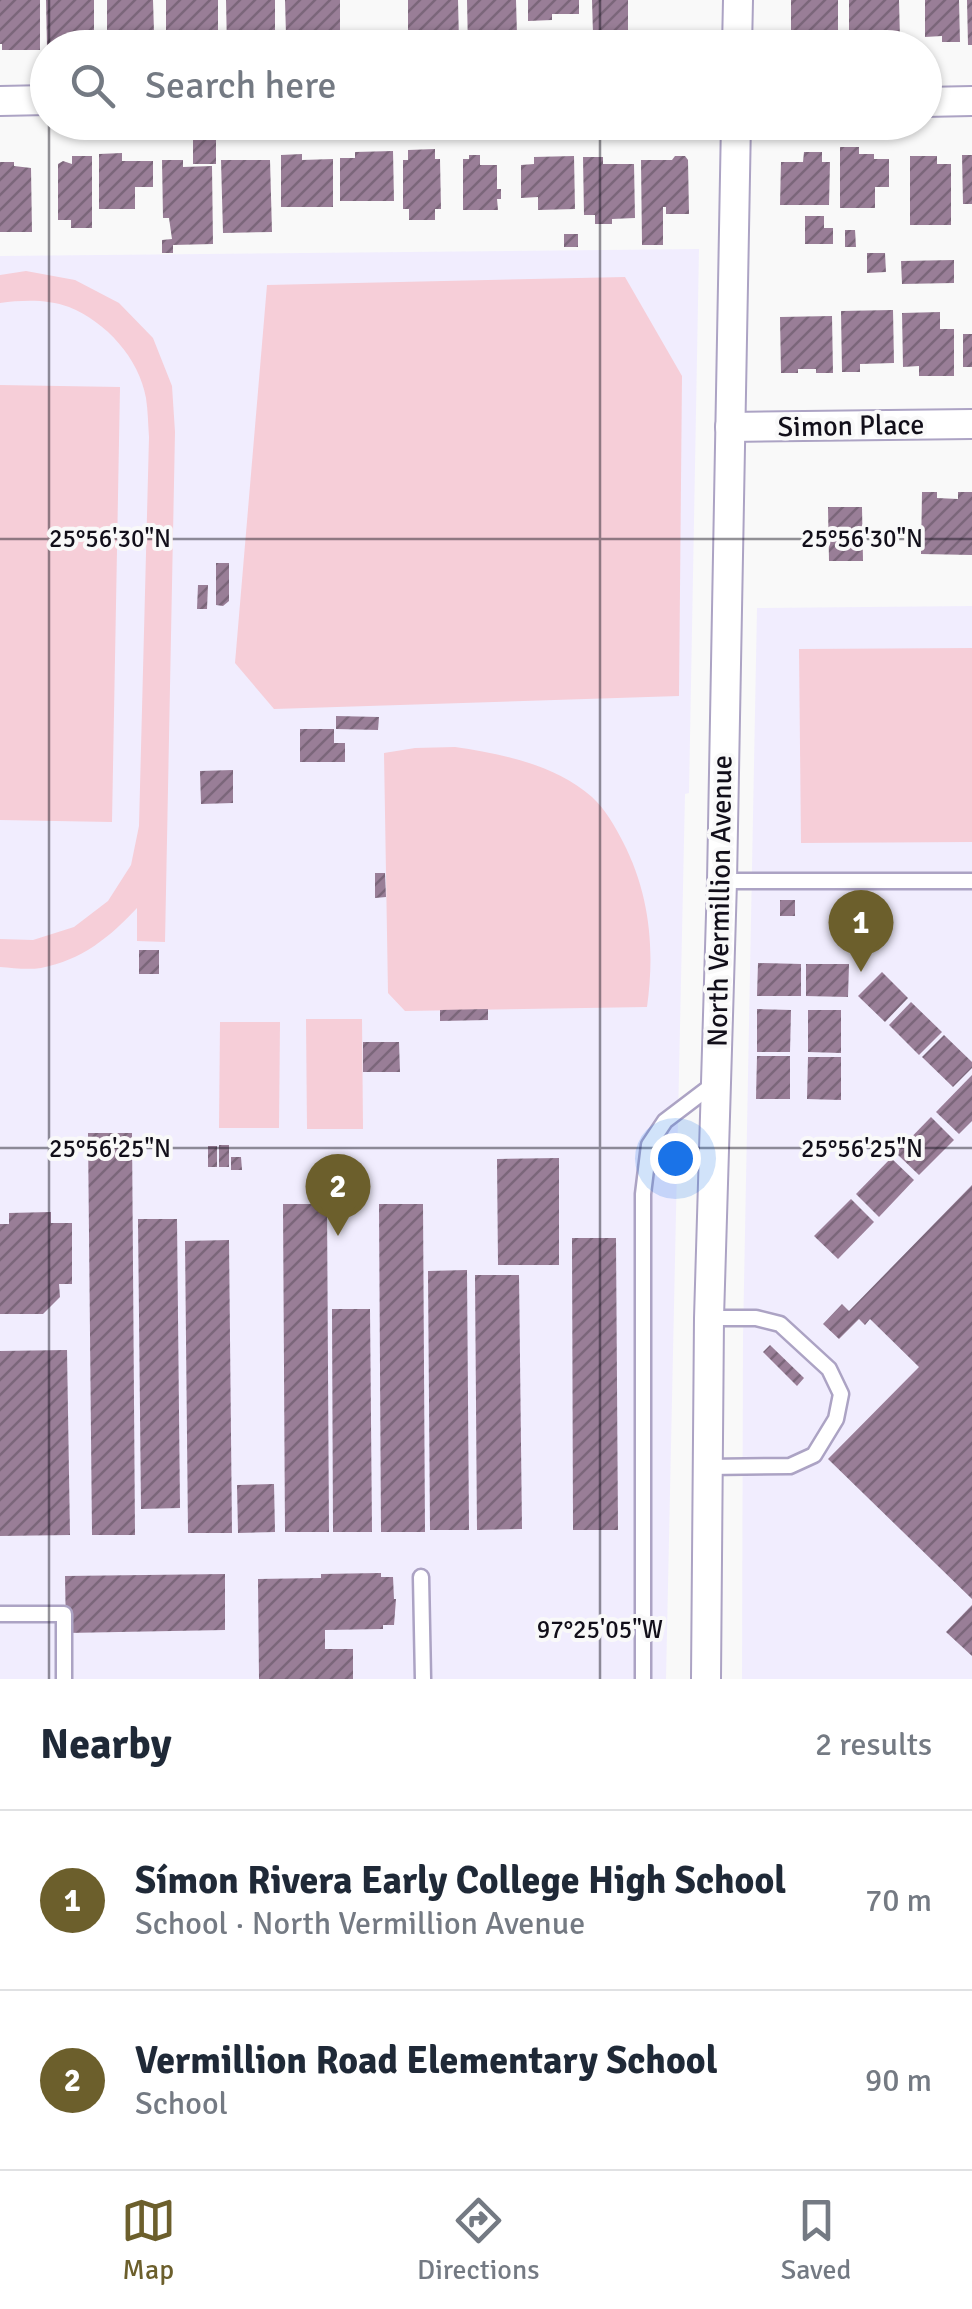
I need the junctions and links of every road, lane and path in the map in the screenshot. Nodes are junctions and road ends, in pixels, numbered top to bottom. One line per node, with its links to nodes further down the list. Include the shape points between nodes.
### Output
1 (738, 0): 2 (street)
2 (737, 30)
3 (30, 100): 4 (street)
4 (0, 101)
5 (972, 101): 6 (street)
6 (942, 102)
7 (736, 140): 9 (street, North Vermillion Avenue)
8 (972, 424): 9 (street, Simon Place)
9 (730, 427): 11 (street, North Vermillion Avenue)
10 (972, 880): 11 (lane)
11 (722, 881): 12 (street, North Vermillion Avenue)
12 (716, 1083): 13 (street, North Vermillion Avenue); 19 (lane, via 665,1121 648,1145)
13 (709, 1318): 14 (street, North Vermillion Avenue); 14 (lane, via 780,1324 830,1369 840,1394 836,1419 814,1455 790,1466)
14 (706, 1467): 20 (street, North Vermillion Avenue)
15 (421, 1577): 18 (lane)
16 (0, 1614): 17 (lane, via 64,1614)
17 (64, 1679)
18 (422, 1679)
19 (644, 1679)
20 (706, 1679)

